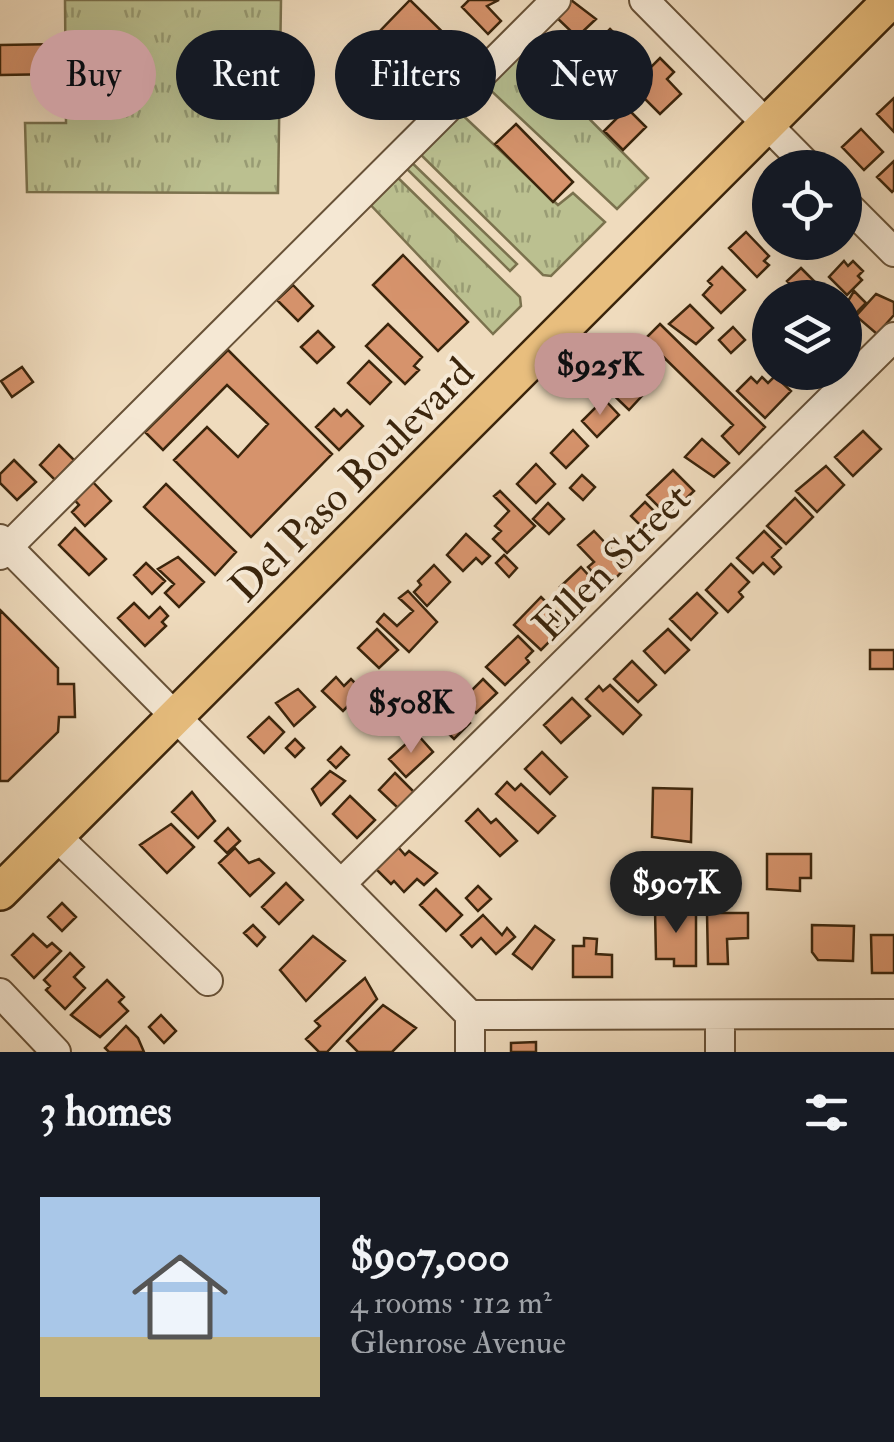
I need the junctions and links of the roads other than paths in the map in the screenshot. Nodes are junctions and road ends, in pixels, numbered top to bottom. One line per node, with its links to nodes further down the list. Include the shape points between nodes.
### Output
1 (556, 0): 9 (street, via 314,228)
2 (644, 0): 4 (street)
3 (892, 0): 4 (main road, Del Paso Boulevard)
4 (769, 126): 5 (street); 10 (main road, Del Paso Boulevard)
5 (792, 150)
6 (862, 220): 7 (street)
7 (894, 252)
8 (894, 337): 12 (street, Ellen Street)
9 (3, 547): 10 (street)
10 (176, 717): 11 (main road, Del Paso Boulevard); 12 (street)
11 (56, 836): 13 (main road, Del Paso Boulevard); 14 (street)
12 (342, 884): 16 (street)
13 (0, 892)
14 (208, 980)
15 (0, 993): 19 (street)
16 (470, 1014): 17 (street); 20 (street)
17 (720, 1014): 18 (street); 21 (street)
18 (894, 1014)
19 (56, 1052)
20 (470, 1052)
21 (720, 1052)

